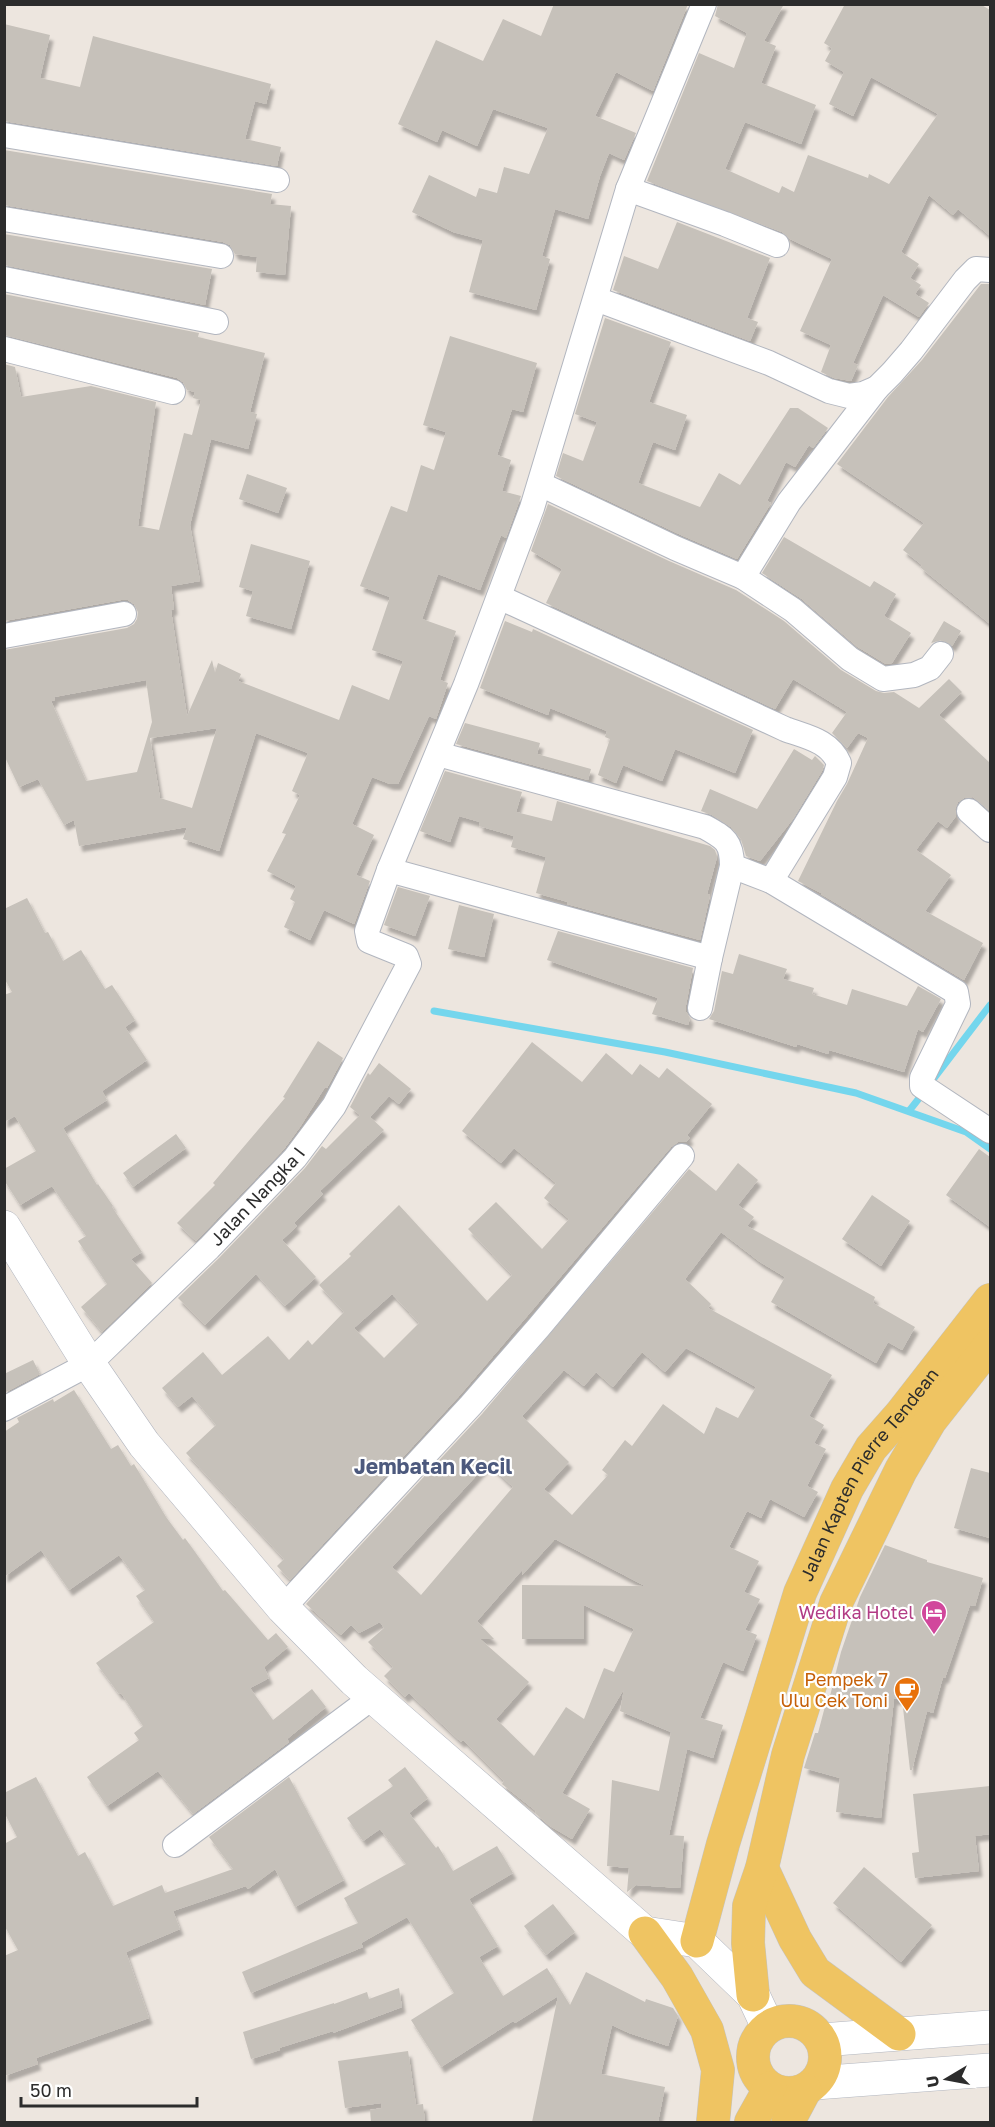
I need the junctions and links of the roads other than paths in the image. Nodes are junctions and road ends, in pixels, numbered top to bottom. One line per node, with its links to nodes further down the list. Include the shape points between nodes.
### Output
1 (704, 4): 4 (street)
2 (4, 135): 3 (street)
3 (277, 180)
4 (628, 189): 6 (street); 10 (street)
5 (4, 219): 7 (street)
6 (777, 245)
7 (221, 256)
8 (990, 270): 13 (street, via 976,269 965,280)
9 (4, 279): 11 (street)
10 (596, 299): 13 (street, via 769,363 829,391 849,396); 15 (street)
11 (216, 322)
12 (4, 350): 14 (street)
13 (877, 388): 16 (street, via 789,502)
14 (173, 392)
15 (540, 484): 16 (street); 17 (street)
16 (743, 577): 20 (street, via 794,610 850,659 883,679 914,675 930,668)
17 (499, 597): 21 (street); 26 (street, via 831,750 838,763 835,777)
18 (124, 614): 19 (street)
19 (4, 636)
20 (941, 654)
21 (438, 754): 24 (street, via 705,828 729,845); 25 (street)
22 (969, 812): 23 (street)
23 (990, 830)
24 (732, 866): 26 (street); 27 (street)
25 (389, 870): 27 (street); 34 (street, Jalan Nangka I, via 366,934 369,941 408,958 409,964 334,1106 295,1158)
26 (771, 881): 29 (street, via 956,992 958,1004 922,1078 922,1086)
27 (710, 958): 28 (street)
28 (700, 1008)
29 (990, 1131)
30 (682, 1156): 36 (street, via 471,1405)
31 (4, 1227): 34 (street)
32 (990, 1300): 41 (main road, Jalan Kapten Pierre Tendean, via 871,1448 800,1593)
33 (990, 1345): 39 (main road, Jalan Kapten Pierre Tendean, via 924,1431 837,1603 788,1755)
34 (89, 1364): 35 (street, Jalan Nangka I); 36 (street, via 144,1444)
35 (4, 1409)
36 (283, 1608): 37 (street)
37 (373, 1697): 38 (street); 40 (street)
38 (175, 1845)
39 (762, 1868): 42 (main road, Jalan Kapten Pierre Tendean, via 748,1906); 45 (main road, via 815,1972)
40 (645, 1933): 41 (street); 50 (main road, via 677,1977 707,2030 718,2070)
41 (697, 1941): 42 (street)
42 (753, 1995): 44 (street)
43 (990, 2026): 45 (street)
44 (768, 2027): 46 (main road, via 787,2020 801,2022); 49 (main road, via 760,2034 753,2054 757,2074)
45 (899, 2034): 46 (street)
46 (822, 2040): 48 (main road, via 822,2074)
47 (990, 2070): 48 (street)
48 (810, 2086): 49 (main road, via 793,2093); 52 (main road)
49 (770, 2088): 51 (main road)
50 (713, 2122)
51 (751, 2122)
52 (788, 2122)

